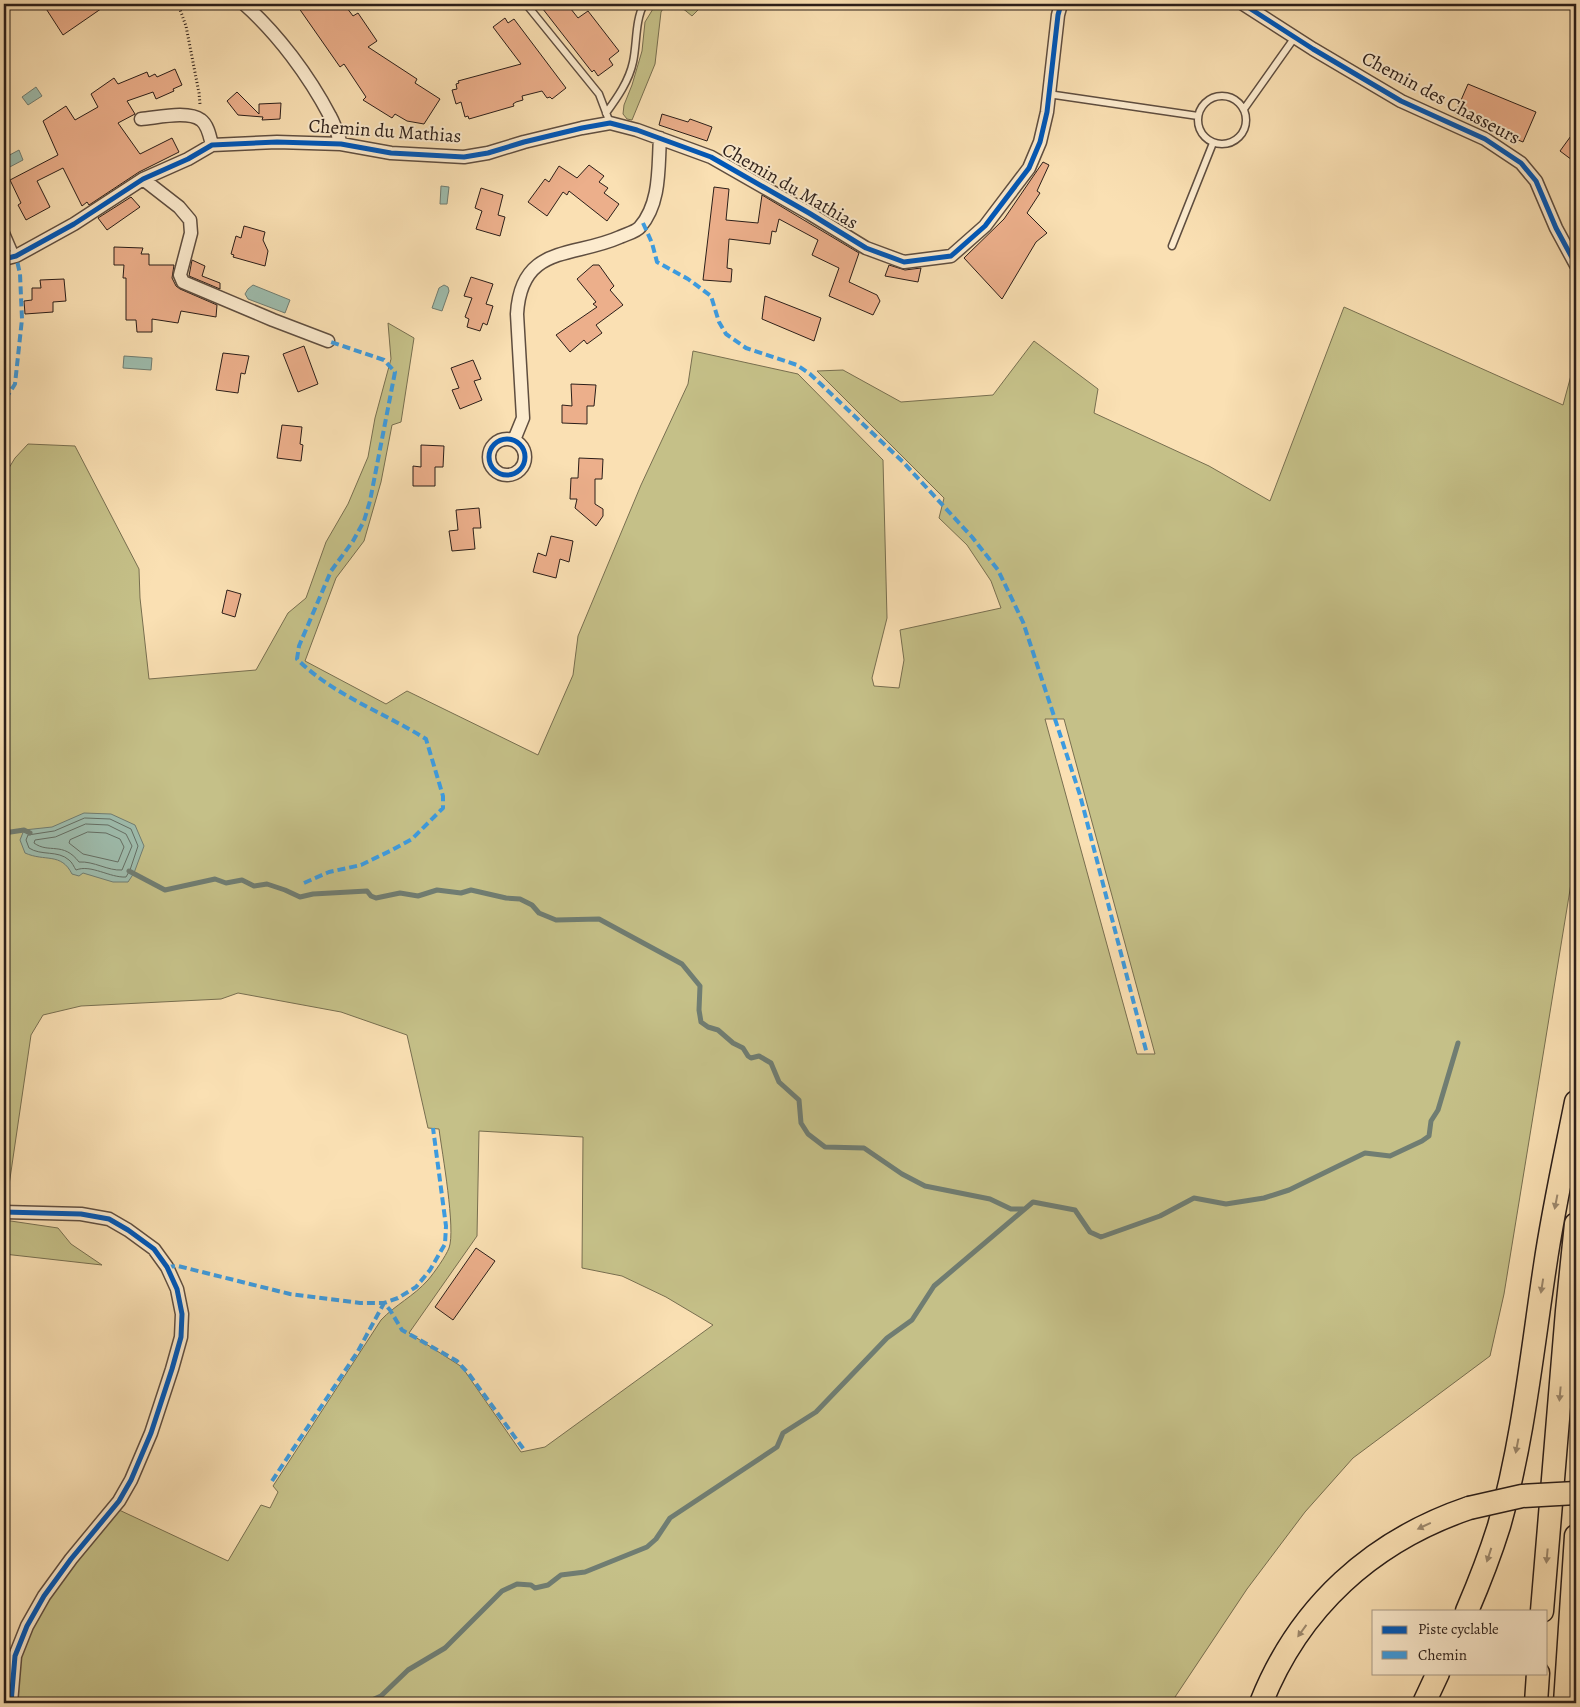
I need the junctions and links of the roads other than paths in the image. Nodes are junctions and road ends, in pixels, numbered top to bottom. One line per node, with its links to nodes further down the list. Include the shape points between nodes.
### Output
1 (244, 4): 14 (street, via 258,16 298,65 331,117)
2 (526, 4): 10 (lane, via 599,94)
3 (644, 4): 10 (lane, via 633,63)
4 (1061, 4): 7 (street, Chemin du Mathias)
5 (1244, 4): 6 (street, Chemin des Chasseurs)
6 (1295, 37): 8 (lane); 20 (street, Chemin des Chasseurs, via 1401,101 1485,139 1521,163 1536,181)
7 (1048, 94): 9 (lane); 12 (street, Chemin du Mathias, via 1040,142 1029,168 985,226 951,256 904,262 866,248 711,157)
8 (1244, 109): 9 (lane, via 1234,98 1219,96 1205,102); 13 (lane, via 1247,117 1243,134 1230,144)
9 (1198, 116): 13 (lane, via 1201,132)
10 (608, 118): 12 (street, Chemin du Mathias); 14 (street, Chemin du Mathias, via 582,128 464,157 391,153)
11 (141, 120): 15 (street, via 189,115 207,127)
12 (660, 138): 22 (street, via 657,190 650,212 639,228 610,242 552,256 540,263 522,287 517,314 524,418)
13 (1213, 142): 18 (lane)
14 (342, 144): 15 (street, Chemin du Mathias)
15 (212, 145): 16 (street, Chemin du Mathias)
16 (143, 179): 19 (street, Chemin du Mathias, via 74,224); 21 (street, via 179,207 190,220 191,233 180,275 183,282)
17 (4, 228): 19 (lane)
18 (1172, 246)
19 (10, 258)
20 (1576, 266)
21 (328, 342)
22 (514, 440)
23 (1576, 1102): 28 (highway, one-way to 28, via 1549,1238 1512,1474 1499,1526)
24 (4, 1212): 32 (street, via 81,1214 109,1219 154,1249 168,1267 182,1314 181,1337 172,1369 131,1480 119,1501 44,1596 27,1626 15,1656)
25 (1576, 1224): 29 (highway, one-way to 29)
26 (1576, 1493): 33 (highway, one-way to 33, bridge, via 1522,1496 1469,1508 1417,1529 1379,1552 1349,1577 1302,1630 1279,1665)
27 (1576, 1536): 36 (highway)
28 (1467, 1610)
29 (1542, 1610)
30 (1438, 1674): 34 (highway)
31 (1538, 1674): 35 (highway)
32 (11, 1703)
33 (1261, 1703)
34 (1424, 1703)
35 (1536, 1703)
36 (1566, 1703)

